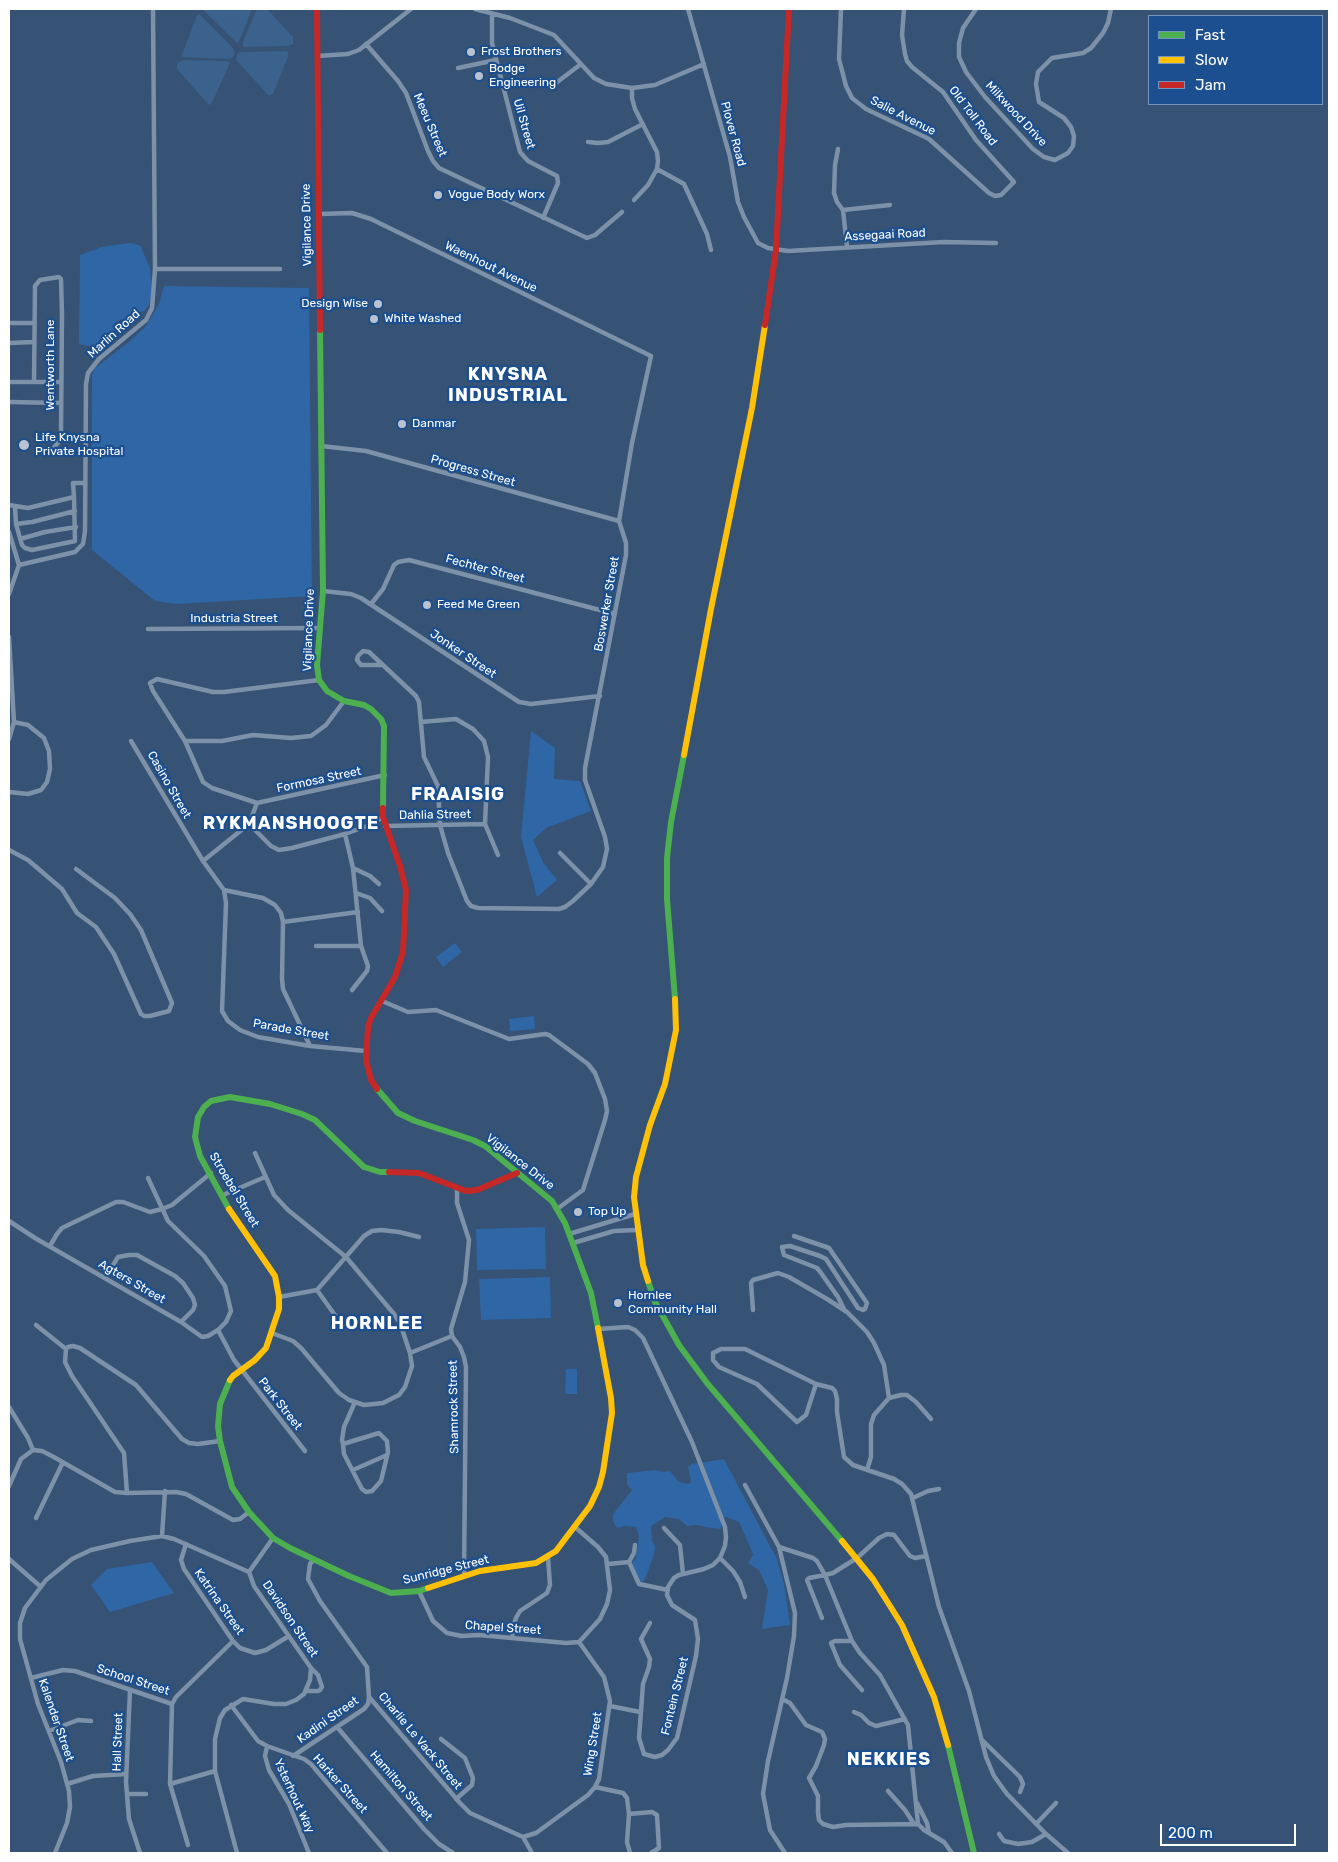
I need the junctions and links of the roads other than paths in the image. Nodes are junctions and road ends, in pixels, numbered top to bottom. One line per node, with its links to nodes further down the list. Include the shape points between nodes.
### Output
1 (153, 9): 35 (street, Marlin Road)
2 (317, 9): 13 (main road, Vigilance Drive)
3 (410, 9): 12 (street)
4 (475, 9): 11 (street)
5 (688, 9): 16 (street, Plover Road)
6 (789, 9): 34 (main road)
7 (841, 9): 24 (street, Salie Avenue, via 839,59 848,93 858,104 929,139 992,195 1004,194)
8 (904, 9): 24 (street, Old Toll Road, via 902,35 907,61 943,92 976,140)
9 (976, 9): 10 (street, Milkwood Drive, via 960,35 958,50 962,65 1027,142 1044,157 1055,160 1068,153 1074,136 1064,118 1039,102 1038,72 1052,58 1091,48 1103,34)
10 (1111, 9)
11 (492, 14): 14 (street, Uil Street, via 491,35); 15 (street, via 554,35)
12 (366, 44): 13 (street, via 348,54); 30 (street, Meeu Street, via 406,93 428,151 439,168)
13 (317, 56): 29 (main road, Vigilance Drive)
14 (496, 60): 17 (street); 30 (street, Uil Street, via 520,152 528,161 557,176 558,183)
15 (582, 64): 18 (street); 19 (street, via 600,82)
16 (704, 64): 19 (street, via 655,85); 34 (street, Plover Road, via 730,157 738,202 758,243)
17 (458, 68)
18 (552, 86)
19 (632, 88): 20 (street, via 632,103)
20 (643, 124): 21 (street, via 608,142); 23 (street, via 657,152)
21 (588, 142)
22 (838, 149): 27 (street, via 834,193)
23 (658, 169): 25 (street); 33 (street, via 684,184)
24 (1014, 182)
25 (634, 200)
26 (890, 205): 27 (street)
27 (843, 210): 32 (street)
28 (622, 212): 30 (street, Meeu Street, via 587,238)
29 (319, 214): 41 (street, Waenhout Avenue, via 352,213 371,219); 47 (main road, Vigilance Drive)
30 (543, 218)
31 (996, 243): 32 (street, Assegaai Road)
32 (847, 247): 34 (street, Assegaai Road)
33 (711, 250)
34 (776, 250): 113 (main road, via 750,418 670,831 666,899 676,1030 665,1084 639,1164)
35 (155, 269): 36 (street); 49 (street, Marlin Road, via 152,308 146,320 99,359 88,373)
36 (280, 269)
37 (9, 322): 38 (street)
38 (34, 323): 39 (street); 44 (street, Wentworth Lane, via 35,287 40,280 57,277 61,280)
39 (34, 342): 40 (street); 43 (street)
40 (9, 343)
41 (651, 356): 54 (street, Boswerker Street)
42 (9, 382): 43 (street)
43 (34, 382): 44 (street)
44 (61, 382): 46 (street, Wentworth Lane)
45 (9, 402): 46 (street)
46 (61, 402): 48 (street, Wentworth Lane, via 61,437)
47 (321, 446): 54 (street, Progress Street, via 366,450); 60 (main road, Vigilance Drive)
48 (54, 449)
49 (85, 483): 50 (street, via 73,483); 59 (street, Marlin Road, via 85,539 81,548)
50 (74, 497): 52 (street, via 28,508); 53 (street)
51 (9, 504): 52 (street)
52 (15, 507): 55 (street)
53 (75, 511): 55 (street); 56 (street)
54 (618, 521): 63 (street, Boswerker Street, via 627,548)
55 (16, 524): 58 (street)
56 (76, 528): 58 (street); 58 (street, via 75,541 32,550 24,548)
57 (9, 532): 59 (street)
58 (20, 539)
59 (19, 566): 61 (street)
60 (323, 592): 62 (street, Jonker Street, via 351,594); 64 (main road, Vigilance Drive)
61 (9, 594)
62 (371, 604): 63 (street, Fechter Street, via 383,589 394,565 409,560); 69 (street, Jonker Street, via 519,702 530,704)
63 (615, 614): 69 (street, Boswerker Street)
64 (320, 628): 65 (street, Industria Street); 68 (main road, Vigilance Drive)
65 (148, 629)
66 (9, 637): 71 (street)
67 (382, 665): 67 (street, via 369,652 364,651 358,656 361,665); 72 (street, via 416,696)
68 (319, 680): 70 (main road, Vigilance Drive, via 326,691); 75 (street, via 224,692 157,679 152,681 150,686)
69 (600, 696): 92 (street, Boswerker Street, via 586,780 607,848 602,867)
70 (344, 701): 75 (street, via 326,726 312,736 253,735 222,741); 76 (main road, Vigilance Drive, via 364,705 381,719 385,735)
71 (14, 722): 73 (street); 77 (street, via 28,725 44,738 50,769 48,782 41,790 28,794)
72 (421, 722): 81 (street, via 456,719 473,729 484,741 488,757); 82 (street, via 424,757 440,791)
73 (9, 739)
74 (131, 741): 88 (street, Casino Street)
75 (185, 741): 78 (street, via 203,782)
76 (385, 775): 78 (street, Formosa Street); 79 (main road, Vigilance Drive)
77 (9, 792)
78 (257, 804): 80 (street)
79 (383, 817): 83 (main road, Vigilance Drive); 84 (street)
80 (249, 824): 84 (street, via 279,850); 88 (street)
81 (485, 824): 82 (street, Dahlia Street); 87 (street)
82 (440, 825): 83 (street, Dahlia Street); 92 (street, via 452,866 471,906 559,909)
83 (386, 826): 101 (main road, Vigilance Drive, via 404,878 406,927 400,964)
84 (344, 834): 89 (street)
85 (9, 850): 90 (street, via 28,860 62,889 77,913 96,927 110,946 141,1014 150,1016 169,1011 172,1003 141,930 115,898)
86 (560, 853): 92 (street)
87 (498, 855)
88 (203, 861): 93 (street, Casino Street)
89 (353, 868): 91 (street); 94 (street)
90 (76, 869)
91 (379, 884)
92 (591, 884)
93 (224, 890): 97 (street, via 270,901 281,913); 102 (street, Parade Street, via 222,1011 225,1017 246,1034)
94 (356, 893): 95 (street, via 370,898); 96 (street)
95 (382, 911)
96 (358, 912): 97 (street); 99 (street)
97 (283, 922): 102 (street, via 283,989)
98 (316, 946): 99 (street)
99 (361, 946): 100 (street, via 368,969)
100 (352, 990)
101 (382, 1000): 103 (main road, Vigilance Drive, via 368,1027); 112 (street, via 408,1012 436,1010 509,1039 549,1035 588,1064 605,1099 605,1120 583,1190)
102 (310, 1046): 103 (street, Parade Street)
103 (366, 1051): 106 (main road, Vigilance Drive, via 371,1080 398,1112 414,1121 485,1146)
104 (255, 1153): 107 (street)
105 (211, 1173): 109 (main road, Stroebel Street, via 196,1145 195,1128 204,1107 230,1097 270,1104 310,1117 370,1170 418,1174); 110 (main road, Stroebel Street); 111 (street, via 172,1205)
106 (517, 1173): 109 (main road, Stroebel Street, via 477,1190); 112 (main road, Vigilance Drive)
107 (265, 1177): 110 (street); 121 (street, via 274,1195 288,1210)
108 (148, 1178): 111 (street)
109 (457, 1188): 133 (street, via 456,1200 468,1231 469,1248 466,1282)
110 (223, 1195): 124 (main road, Stroebel Street, via 275,1276)
111 (162, 1209): 120 (street, via 150,1212 116,1202 62,1228); 131 (street, via 168,1221 204,1256 225,1286 231,1311)
112 (557, 1209): 116 (main road, Vigilance Drive)
113 (635, 1214): 115 (main road); 116 (street)
114 (9, 1221): 120 (street, Agters Street)
115 (636, 1230): 119 (street, via 614,1231); 168 (main road, via 643,1265 656,1302 679,1345 707,1383)
116 (569, 1234): 119 (main road, Vigilance Drive)
117 (794, 1236): 126 (street, via 829,1248 867,1303 863,1310 858,1308 826,1259 790,1246 782,1247 784,1255 822,1273)
118 (419, 1237): 121 (street, via 372,1231)
119 (573, 1243): 130 (main road, Sunridge Street, via 591,1293)
120 (50, 1246): 122 (street, Agters Street)
121 (346, 1257): 123 (street); 135 (street, via 400,1323)
122 (106, 1278): 127 (street, Agters Street); 127 (street, via 118,1257 129,1255 137,1255 175,1276 195,1305)
123 (318, 1290): 124 (street); 129 (street)
124 (279, 1297): 132 (main road, Stroebel Street)
125 (753, 1310): 126 (street, via 753,1280 778,1274 789,1277)
126 (845, 1311): 138 (street, via 874,1343 884,1365)
127 (182, 1322): 131 (street, Agters Street, via 202,1337)
128 (36, 1325): 134 (street)
129 (342, 1325)
130 (598, 1329): 158 (main road, Sunridge Street, via 612,1413 599,1487); 167 (street, via 628,1327 643,1338 692,1442 725,1527 726,1541)
131 (218, 1330): 136 (street, Park Street)
132 (272, 1334): 136 (main road, Stroebel Street, via 260,1355); 139 (street, via 293,1341 339,1393)
133 (452, 1336): 135 (street); 175 (street, Shamrock Street, via 460,1347 466,1367)
134 (66, 1349): 142 (street, via 80,1348 136,1385 182,1439 198,1444); 154 (street, via 65,1362 72,1376 124,1454)
135 (410, 1354): 139 (street, via 412,1366 399,1394 383,1403 364,1405)
136 (240, 1370): 142 (main road, Sunridge Street, via 228,1384 220,1404); 145 (street, Park Street)
137 (816, 1384): 137 (street, via 806,1415 797,1422 757,1384 719,1367 713,1360 713,1353 721,1349 745,1349); 149 (street, via 835,1391 844,1457 853,1465)
138 (889, 1398): 141 (street, via 907,1395); 149 (street, via 874,1415 871,1424 872,1451)
139 (355, 1402): 143 (street, via 344,1428)
140 (9, 1407): 144 (street)
141 (931, 1419)
142 (220, 1441): 156 (main road, Sunridge Street, via 232,1486)
143 (342, 1444): 146 (street, via 379,1433 387,1442); 148 (street)
144 (33, 1450): 147 (street); 151 (street, via 21,1459)
145 (305, 1451)
146 (387, 1455): 148 (street); 148 (street, via 381,1481 372,1491 362,1489)
147 (63, 1462): 154 (street, via 115,1492); 157 (street)
148 (352, 1470)
149 (867, 1470): 155 (street, via 894,1479)
150 (745, 1485): 164 (street)
151 (9, 1486)
152 (939, 1489): 155 (street)
153 (165, 1491): 154 (street); 156 (street, via 186,1494 233,1520); 160 (street)
154 (127, 1493)
155 (913, 1498): 165 (street)
156 (249, 1512): 161 (main road, Sunridge Street)
157 (36, 1518)
158 (576, 1527): 166 (main road, Sunridge Street); 172 (street, via 598,1547)
159 (664, 1528): 174 (street, via 680,1545)
160 (162, 1536): 162 (street, Kalender Street); 177 (street, Kalender Street, via 91,1550 58,1569)
161 (273, 1538): 170 (main road, Sunridge Street); 173 (street, Davidson Street)
162 (186, 1544): 173 (street, Kalender Street); 185 (street, Katrina Street, via 181,1560 184,1569)
163 (635, 1544): 171 (street)
164 (779, 1547): 176 (street, via 817,1560); 194 (street, via 794,1605 796,1627)
165 (926, 1556): 168 (street, via 910,1556 894,1535 887,1534); 205 (street)
166 (548, 1557): 175 (main road, Sunridge Street, via 536,1563); 184 (street, via 550,1585 547,1592 520,1611)
167 (720, 1558): 174 (street, via 704,1569); 180 (street, via 733,1571)
168 (857, 1558): 176 (street); 239 (main road, via 902,1625 934,1697)
169 (9, 1559): 177 (street)
170 (314, 1559): 179 (main road, Sunridge Street, via 391,1593); 193 (street, Charlie Le Vack Street, via 308,1578 320,1601 367,1667)
171 (629, 1562): 172 (street); 178 (street, via 639,1584)
172 (608, 1564): 187 (street, via 610,1590 607,1604 594,1627)
173 (249, 1572): 183 (street, Davidson Street, via 254,1586)
174 (684, 1574): 178 (street, via 674,1578)
175 (464, 1575): 179 (main road, Sunridge Street)
176 (825, 1575): 181 (street, via 807,1580); 186 (street)
177 (41, 1587): 189 (street, Kalender Street, via 25,1608 19,1628)
178 (668, 1590): 198 (street, Fontein Street, via 672,1605 695,1620 698,1638 677,1738 662,1755 644,1754 638,1738)
179 (419, 1591): 184 (street, Chapel Street, via 433,1621 447,1633)
180 (745, 1597)
181 (822, 1618)
182 (650, 1623): 198 (street, Fontein Street, via 641,1639 650,1659 642,1684)
183 (289, 1636): 185 (street, Katrina Street, via 255,1653 240,1648); 188 (street, Davidson Street)
184 (512, 1638): 187 (street, Chapel Street)
185 (233, 1641): 195 (street, School Street)
186 (852, 1641): 191 (street, via 835,1641 832,1645 840,1665); 200 (street, via 880,1675)
187 (580, 1642): 197 (street, Wing Street, via 604,1677)
188 (311, 1668): 192 (street, Davidson Street); 192 (street, via 318,1675 322,1687 318,1691)
189 (31, 1678): 190 (street, School Street, via 63,1670 75,1671); 203 (street, Kalender Street)
190 (130, 1690): 195 (street, School Street); 209 (street, Hall Street)
191 (862, 1690)
192 (306, 1691): 196 (street, via 286,1704 243,1699)
193 (369, 1697): 202 (street, Kadini Street, via 364,1709); 217 (street, Charlie Le Vack Street)
194 (782, 1699): 221 (street, via 806,1725 822,1732 824,1738 809,1778 818,1796 822,1824 830,1827); 237 (street, via 763,1794 770,1830)
195 (172, 1704): 211 (street)
196 (231, 1705): 206 (street, Harker Street, via 250,1733); 208 (street, via 220,1718 217,1728)
197 (610, 1706): 198 (street); 212 (street, Wing Street)
198 (640, 1712)
199 (854, 1712): 200 (street, via 876,1726)
200 (905, 1719): 218 (street)
201 (91, 1721): 203 (street, via 78,1720)
202 (337, 1727): 207 (street, Kadini Street); 233 (street, Hamilton Street, via 424,1829)
203 (49, 1730): 210 (street, Kalender Street)
204 (441, 1739): 217 (street, via 465,1758 474,1782)
205 (981, 1739): 214 (street, via 1020,1777 1023,1784); 222 (street, via 1000,1786)
206 (267, 1746): 207 (street, Harker Street); 231 (street, Ysterhout Way, via 265,1756 269,1770 289,1804)
207 (293, 1756): 232 (street, Harker Street, via 311,1764)
208 (215, 1771): 211 (street); 230 (street)
209 (126, 1774): 210 (street, via 93,1776); 215 (street, Hall Street)
210 (67, 1784): 228 (street, Kalender Street, via 70,1807)
211 (170, 1784): 227 (street)
212 (596, 1787): 220 (street, via 623,1793 628,1801); 226 (street, Wing Street, via 536,1833)
213 (888, 1791): 221 (street)
214 (1020, 1792)
215 (128, 1794): 216 (street); 229 (street, Hall Street, via 129,1819)
216 (146, 1794)
217 (456, 1799): 226 (street, Charlie Le Vack Street, via 470,1813)
218 (916, 1800): 221 (street); 223 (street, via 928,1823)
219 (1056, 1803): 222 (street)
220 (629, 1814): 235 (street, via 627,1842); 236 (street, via 657,1814 659,1848)
221 (916, 1824): 223 (street)
222 (1036, 1824): 225 (street)
223 (929, 1833): 238 (street, via 944,1842)
224 (999, 1834): 225 (street, via 1004,1841 1018,1844 1032,1842)
225 (1046, 1834): 240 (street)
226 (523, 1837): 234 (street)
227 (188, 1845)
228 (55, 1853)
229 (140, 1853)
230 (237, 1853)
231 (309, 1853)
232 (387, 1853)
233 (454, 1853)
234 (532, 1853)
235 (630, 1853)
236 (651, 1853)
237 (785, 1853)
238 (952, 1853)
239 (974, 1853)
240 (1068, 1853)

